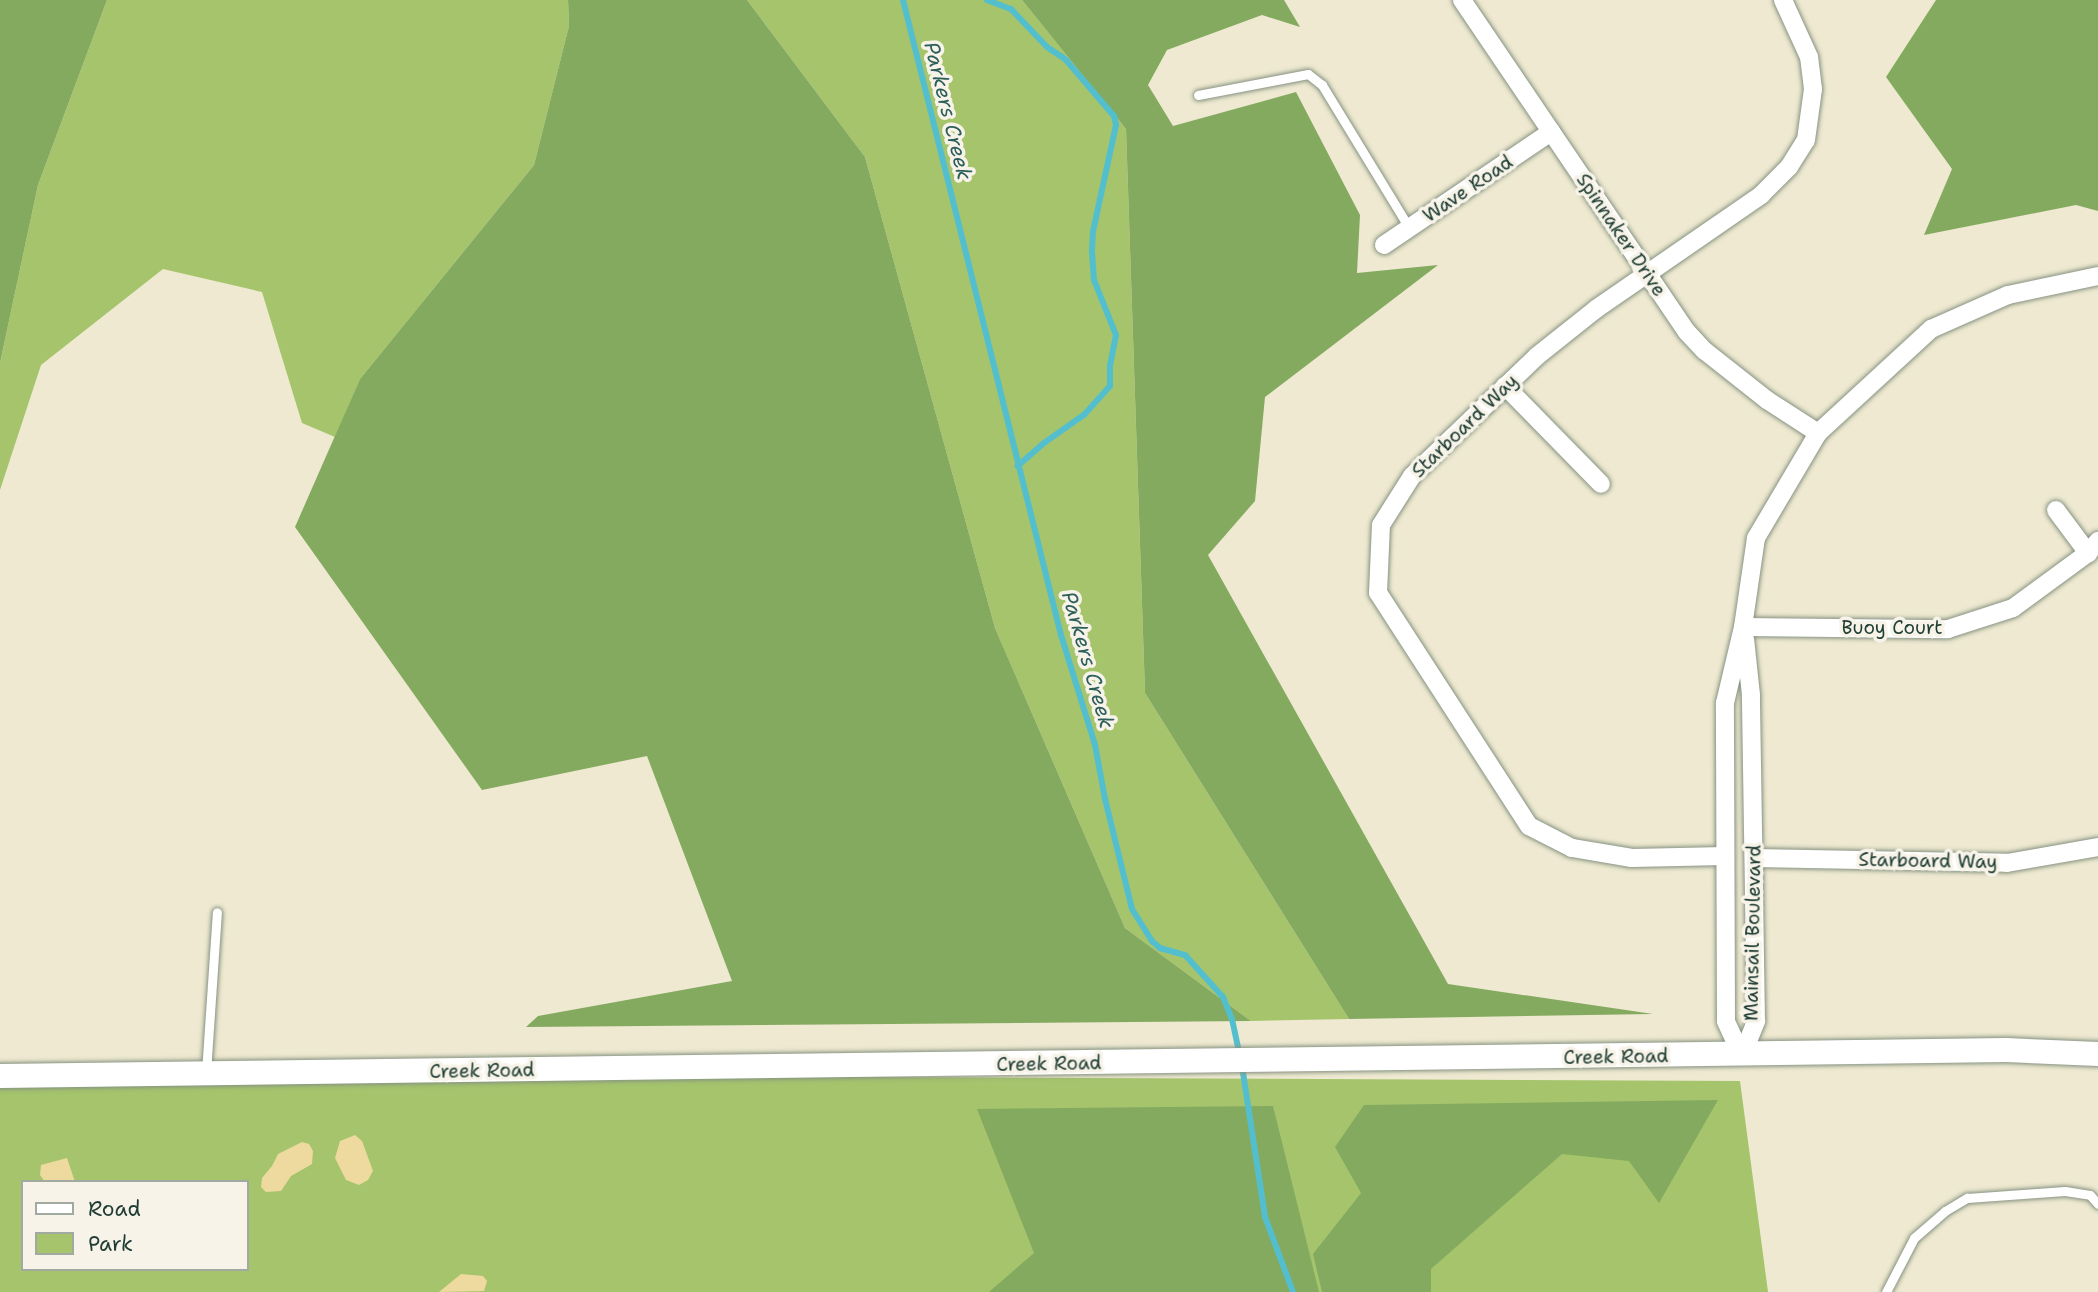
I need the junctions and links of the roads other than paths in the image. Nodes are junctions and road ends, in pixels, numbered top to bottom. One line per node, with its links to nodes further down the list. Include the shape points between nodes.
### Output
1 (1462, 0): 4 (street, Spinnaker Drive)
2 (1783, 0): 7 (street, Starboard Way, via 1809,57 1812,114 1806,140 1789,167 1761,195)
3 (1198, 96): 5 (lane, via 1308,74 1322,85)
4 (1551, 132): 5 (street, Wave Road); 7 (street, Spinnaker Drive)
5 (1410, 229): 6 (street, Wave Road)
6 (1384, 245)
7 (1648, 273): 9 (street, Starboard Way, via 1595,309); 10 (street, Spinnaker Drive, via 1704,351)
8 (2098, 276): 10 (street, Mainsail Boulevard, via 2008,295 1931,329)
9 (1505, 386): 11 (street); 16 (street, Starboard Way, via 1412,476 1381,524 1378,593 1530,827 1572,848 1632,858)
10 (1818, 433): 14 (street, Mainsail Boulevard, via 1756,538)
11 (1601, 484)
12 (2056, 510): 13 (street)
13 (2093, 547): 14 (street, Buoy Court, via 2013,608 1948,629)
14 (1743, 627): 16 (street, Mainsail Boulevard, via 1725,704); 17 (street, Mainsail Boulevard, via 1751,695)
15 (2098, 847): 17 (street, Starboard Way, via 2007,863)
16 (1725, 856): 20 (street, Mainsail Boulevard, via 1726,1021)
17 (1755, 858): 20 (street, Mainsail Boulevard, via 1756,1021)
18 (217, 912): 21 (lane)
19 (2098, 1054): 20 (main road, Creek Road, via 2006,1050)
20 (1742, 1056): 21 (main road, Creek Road)
21 (206, 1074): 22 (main road, Creek Road)
22 (0, 1076)
23 (2098, 1204): 24 (lane, via 2090,1195 2065,1191 1967,1198 1914,1238)
24 (1886, 1292)

